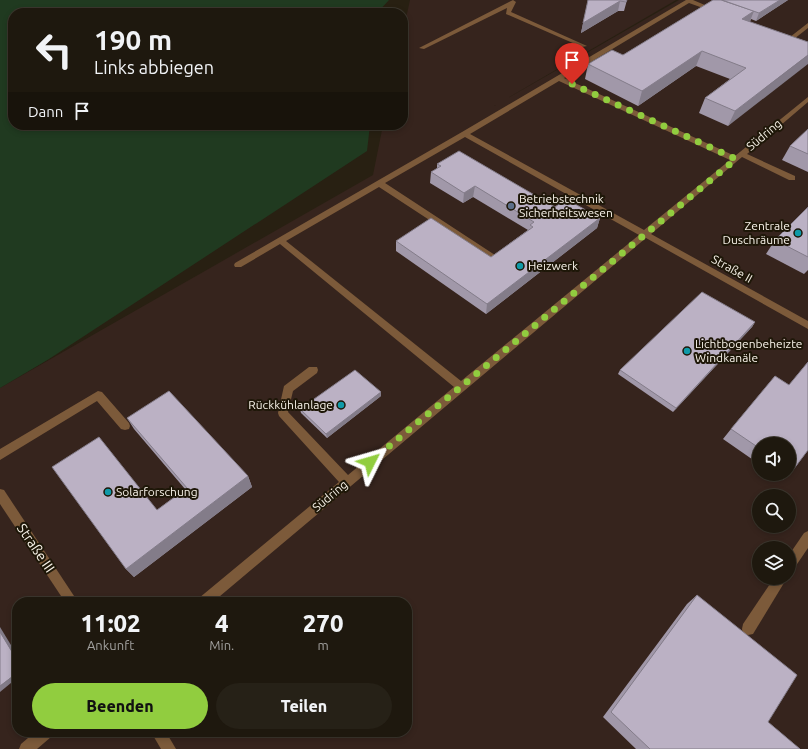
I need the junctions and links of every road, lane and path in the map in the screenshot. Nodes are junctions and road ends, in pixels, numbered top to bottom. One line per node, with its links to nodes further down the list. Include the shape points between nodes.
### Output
1 (689, 1): 3 (lane); 10 (lane)
2 (513, 2): 8 (lane, via 508,13); 9 (lane)
3 (725, 14)
4 (808, 25): 6 (lane)
5 (784, 35): 6 (lane)
6 (792, 38): 7 (lane)
7 (803, 41)
8 (584, 46)
9 (422, 48)
10 (559, 78): 12 (lane); 13 (lane)
11 (808, 99): 13 (lane, Südring)
12 (465, 134): 15 (lane); 16 (lane, Straße II)
13 (738, 157): 14 (lane); 16 (lane, Südring)
14 (792, 178)
15 (379, 183): 17 (lane); 18 (lane)
16 (645, 234): 20 (lane, Straße II); 22 (lane, Südring)
17 (280, 240): 19 (lane); 22 (lane)
18 (495, 259)
19 (238, 265)
20 (808, 325)
21 (313, 370): 25 (lane, via 288,389 283,413)
22 (461, 387): 25 (lane, Südring)
23 (125, 426): 24 (lane, via 98,395)
24 (0, 455)
25 (347, 482): 31 (lane, Südring)
26 (0, 494): 30 (lane, Straße III)
27 (808, 537): 28 (lane)
28 (796, 555)
29 (776, 585): 32 (lane)
30 (69, 597)
31 (209, 597)
32 (748, 629)
33 (40, 737): 35 (lane)
34 (161, 737): 36 (lane)
35 (26, 749)
36 (169, 749)

